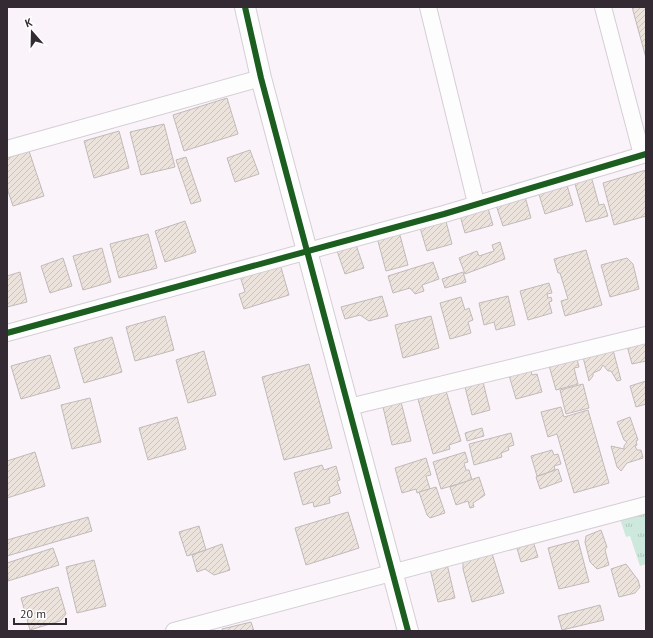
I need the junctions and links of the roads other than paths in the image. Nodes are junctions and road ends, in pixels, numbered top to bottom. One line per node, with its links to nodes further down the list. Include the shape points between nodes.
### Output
1 (244, 7): 4 (street)
2 (428, 7): 7 (street)
3 (603, 7): 6 (street)
4 (261, 78): 5 (street); 8 (street)
5 (7, 149)
6 (644, 154): 7 (street)
7 (476, 203): 8 (street)
8 (307, 251): 9 (street); 11 (street)
9 (7, 333)
10 (646, 335): 11 (street)
11 (349, 407): 13 (street)
12 (646, 505): 13 (street)
13 (393, 573): 14 (street); 15 (street)
14 (174, 631)
15 (408, 631)

